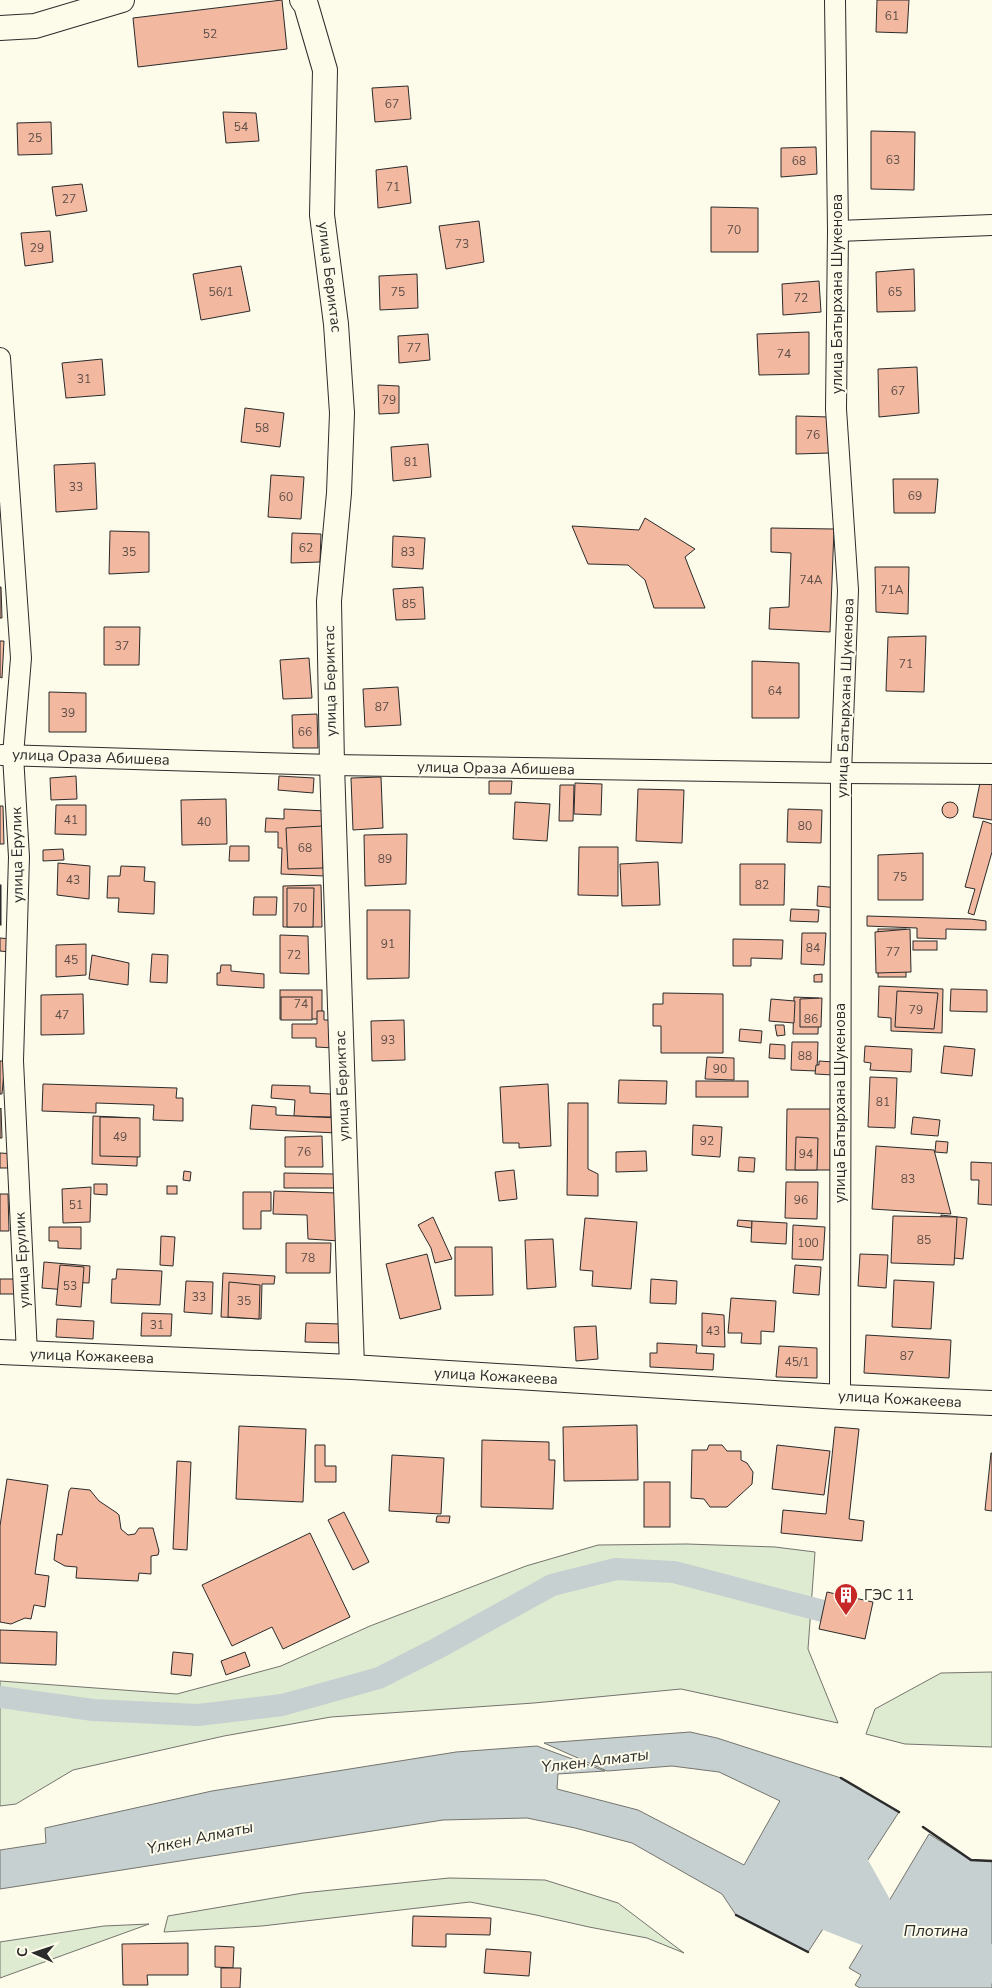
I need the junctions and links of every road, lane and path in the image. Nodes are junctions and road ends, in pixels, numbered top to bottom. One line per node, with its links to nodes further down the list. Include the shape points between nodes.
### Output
1 (122, 0): 4 (street, via 35,26)
2 (302, 0): 9 (street, улица Бериктас, via 325,70 322,215 336,324 342,413 339,493 329,601)
3 (834, 0): 6 (street, улица Батырхана Шукенова)
4 (0, 28)
5 (992, 225): 6 (street)
6 (838, 231): 10 (street, улица Батырхана Шукенова, via 836,409 848,590)
7 (0, 358): 8 (street, улица Ерулик, via 21,658)
8 (7, 755): 9 (street, улица Ораза Абишева); 13 (street, улица Ерулик, via 19,857 13,1061)
9 (332, 765): 10 (street, улица Ораза Абишева); 14 (street, улица Бериктас)
10 (841, 773): 11 (street, улица Ораза Абишева); 15 (street, улица Батырхана Шукенова)
11 (992, 774)
12 (0, 1352): 13 (street, улица Кожакеева)
13 (27, 1354): 14 (street, улица Кожакеева)
14 (352, 1367): 15 (street, улица Кожакеева)
15 (840, 1397): 16 (street, улица Кожакеева)
16 (992, 1403)

